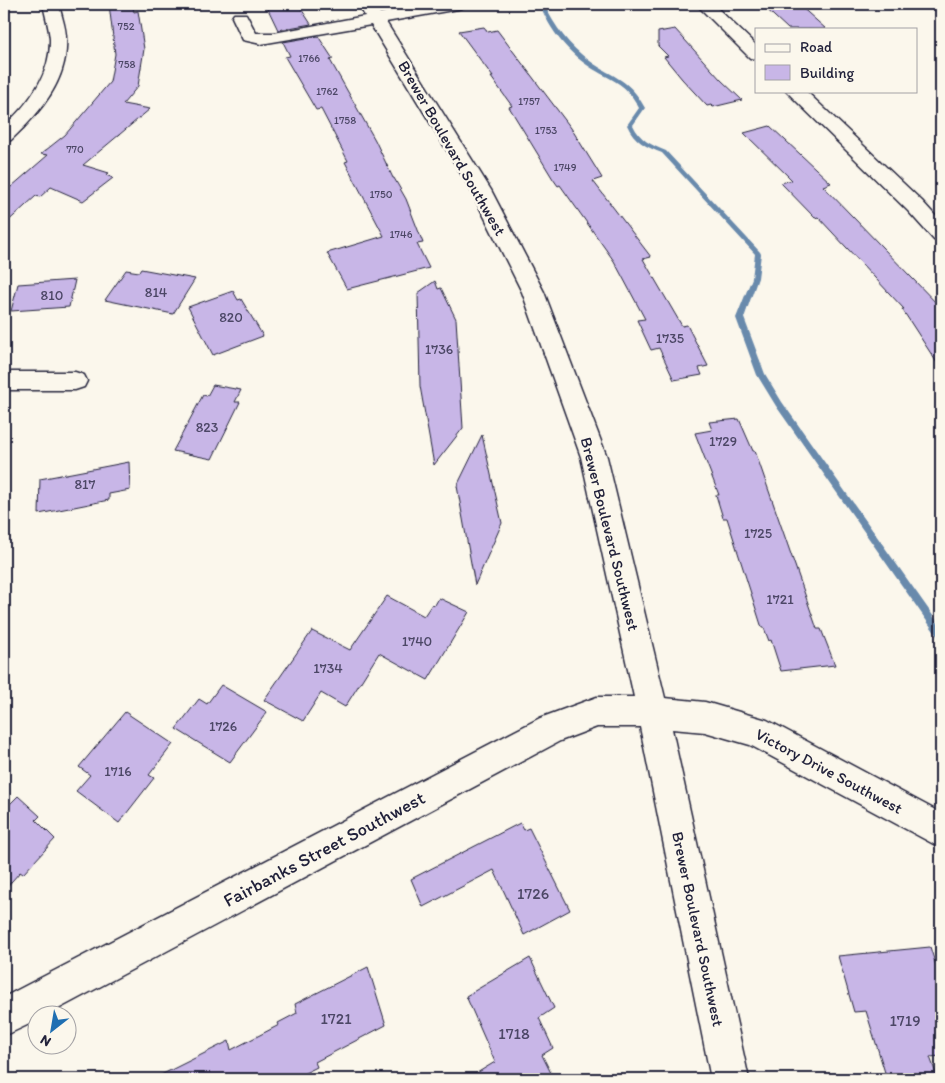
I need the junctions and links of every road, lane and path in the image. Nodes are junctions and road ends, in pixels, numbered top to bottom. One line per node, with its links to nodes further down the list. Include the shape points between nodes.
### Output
1 (51, 4): 8 (street, via 58,39 57,57 50,79 35,103)
2 (458, 4): 4 (street)
3 (704, 4): 6 (street)
4 (371, 12): 5 (street, via 261,39 249,36); 12 (street, Brewer Boulevard Southwest, via 481,190 533,292 594,458)
5 (240, 17)
6 (755, 53)
7 (796, 92): 9 (street, via 924,204)
8 (4, 136)
9 (941, 235)
10 (4, 381): 11 (street)
11 (75, 381)
12 (653, 712): 13 (street, Victory Drive Southwest, via 705,717 756,731); 14 (street, Fairbanks Street Southwest, via 597,712 551,729); 15 (street, Brewer Boulevard Southwest)
13 (941, 831)
14 (4, 1017)
15 (730, 1079)

